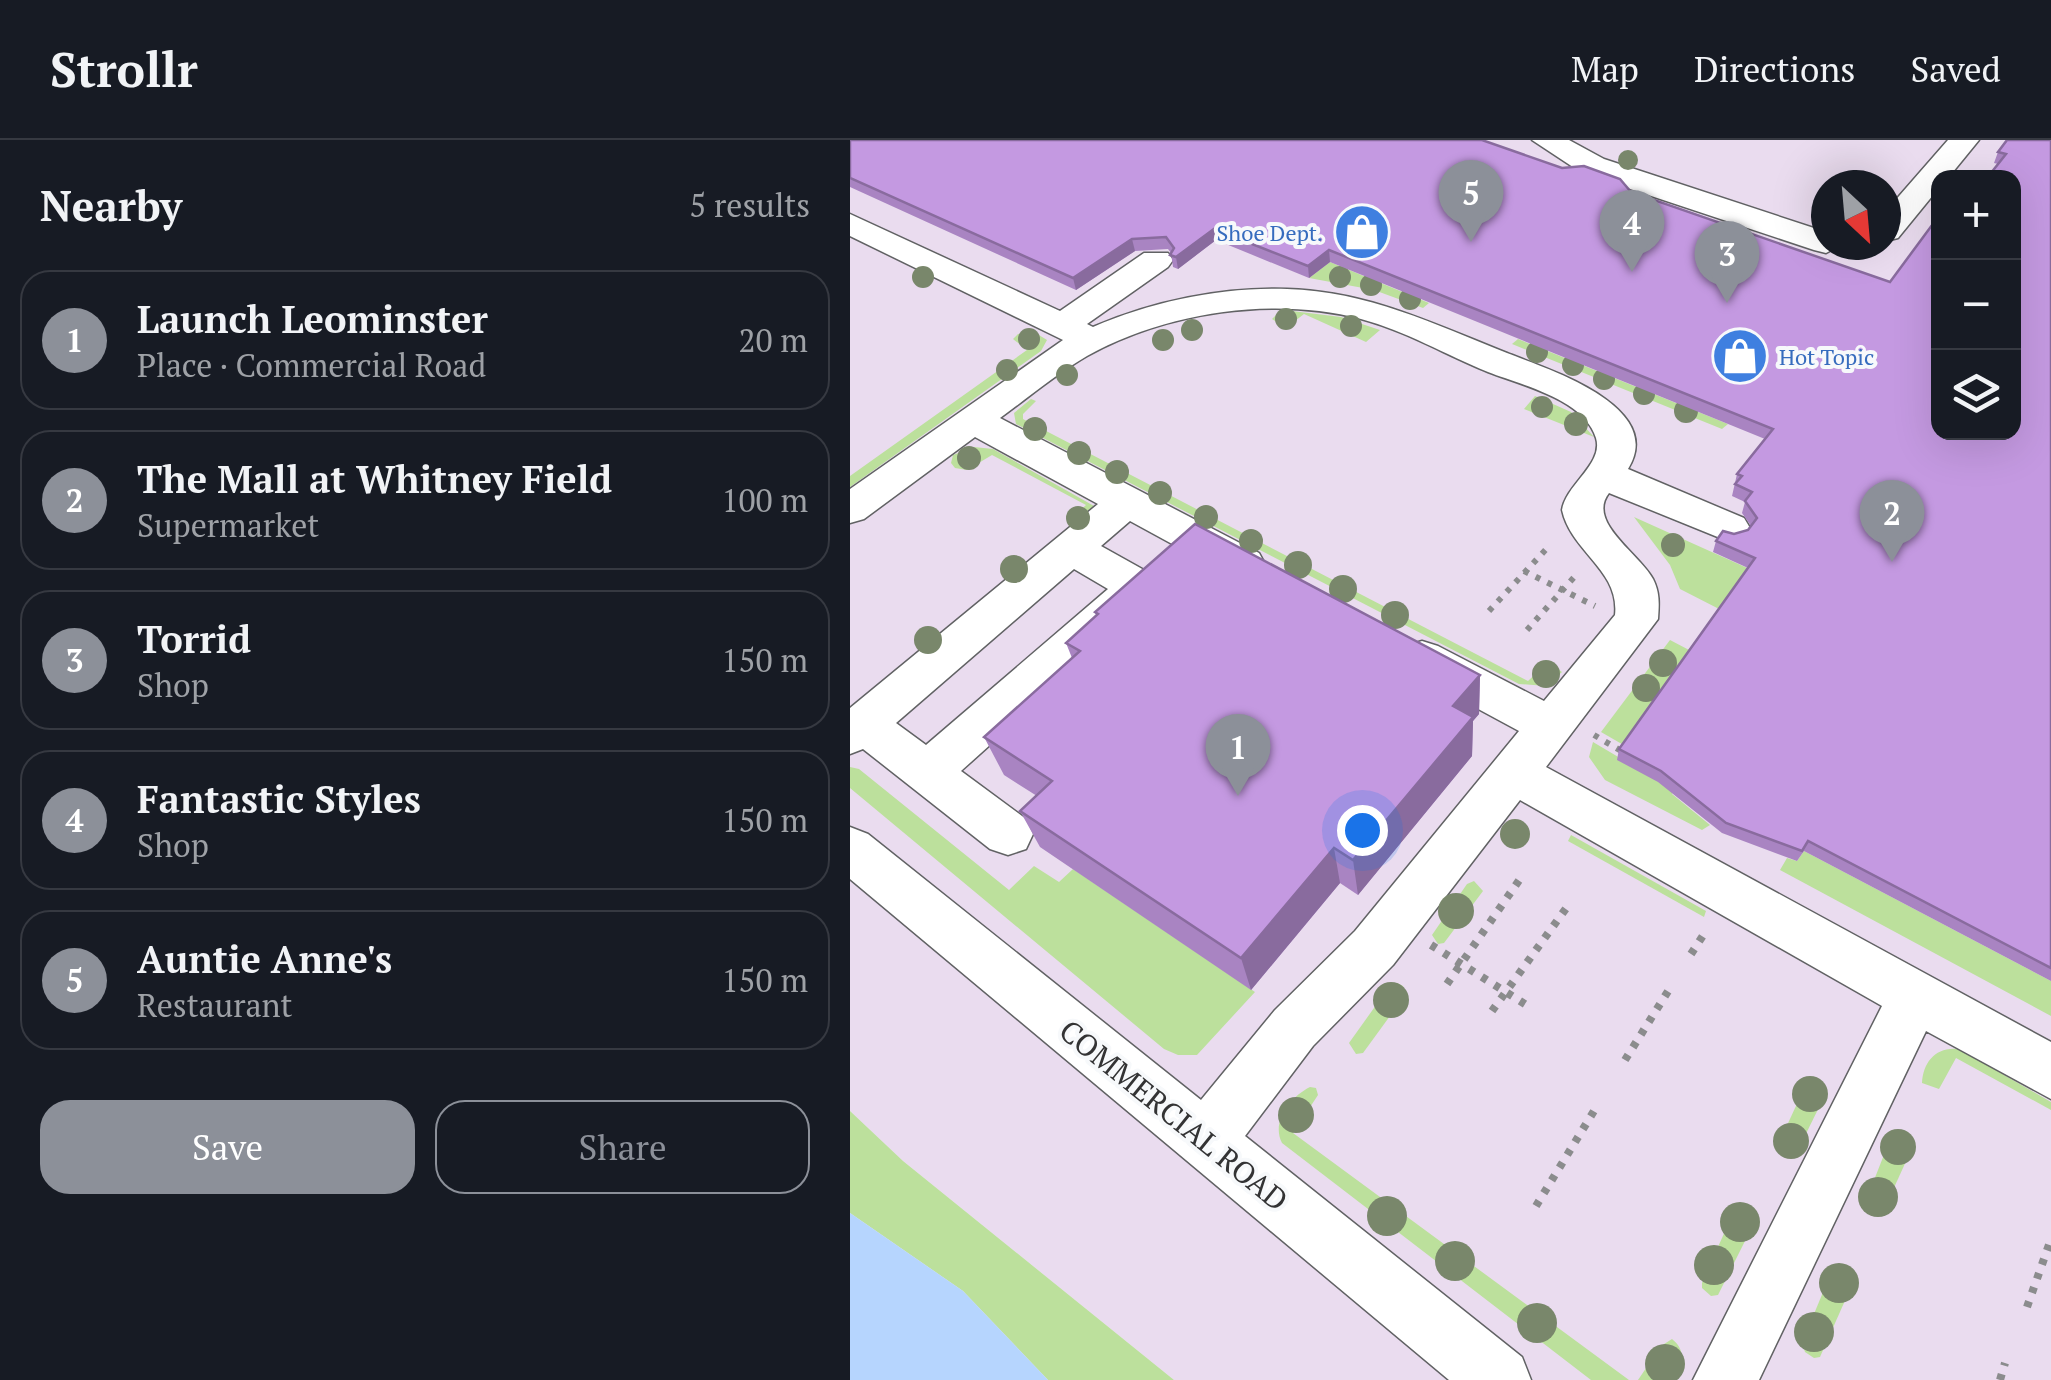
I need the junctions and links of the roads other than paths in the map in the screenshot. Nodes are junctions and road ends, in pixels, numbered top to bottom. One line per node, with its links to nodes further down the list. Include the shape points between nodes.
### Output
1 (1547, 140): 7 (street, via 1593,166)
2 (1964, 140): 3 (street)
3 (1955, 170)
4 (1931, 192): 5 (street)
5 (1901, 218)
6 (850, 224): 9 (street)
7 (1811, 238)
8 (1156, 260): 9 (street)
9 (1078, 332): 10 (street, via 1065,354); 11 (street, via 1242,301 1362,308 1584,402 1617,441 1615,460)
10 (973, 420): 12 (street); 13 (street)
11 (1604, 474): 14 (street); 19 (street, via 1583,500 1582,516 1636,585 1638,608)
12 (1127, 502): 15 (street); 16 (street)
13 (850, 509)
14 (1730, 528)
15 (1072, 550): 18 (street); 20 (street, via 1135,590)
16 (1281, 583)
17 (1383, 637): 19 (street)
18 (857, 730): 20 (street)
19 (1572, 730): 21 (street)
20 (928, 772): 22 (street)
21 (1514, 773): 24 (street); 26 (street, via 1374,948 1294,1028)
22 (1008, 834)
23 (850, 850): 26 (street, COMMERCIAL ROAD)
24 (1915, 996): 25 (street); 28 (street)
25 (2051, 1072)
26 (1206, 1140): 27 (street, COMMERCIAL ROAD)
27 (1499, 1380)
28 (1725, 1380)

